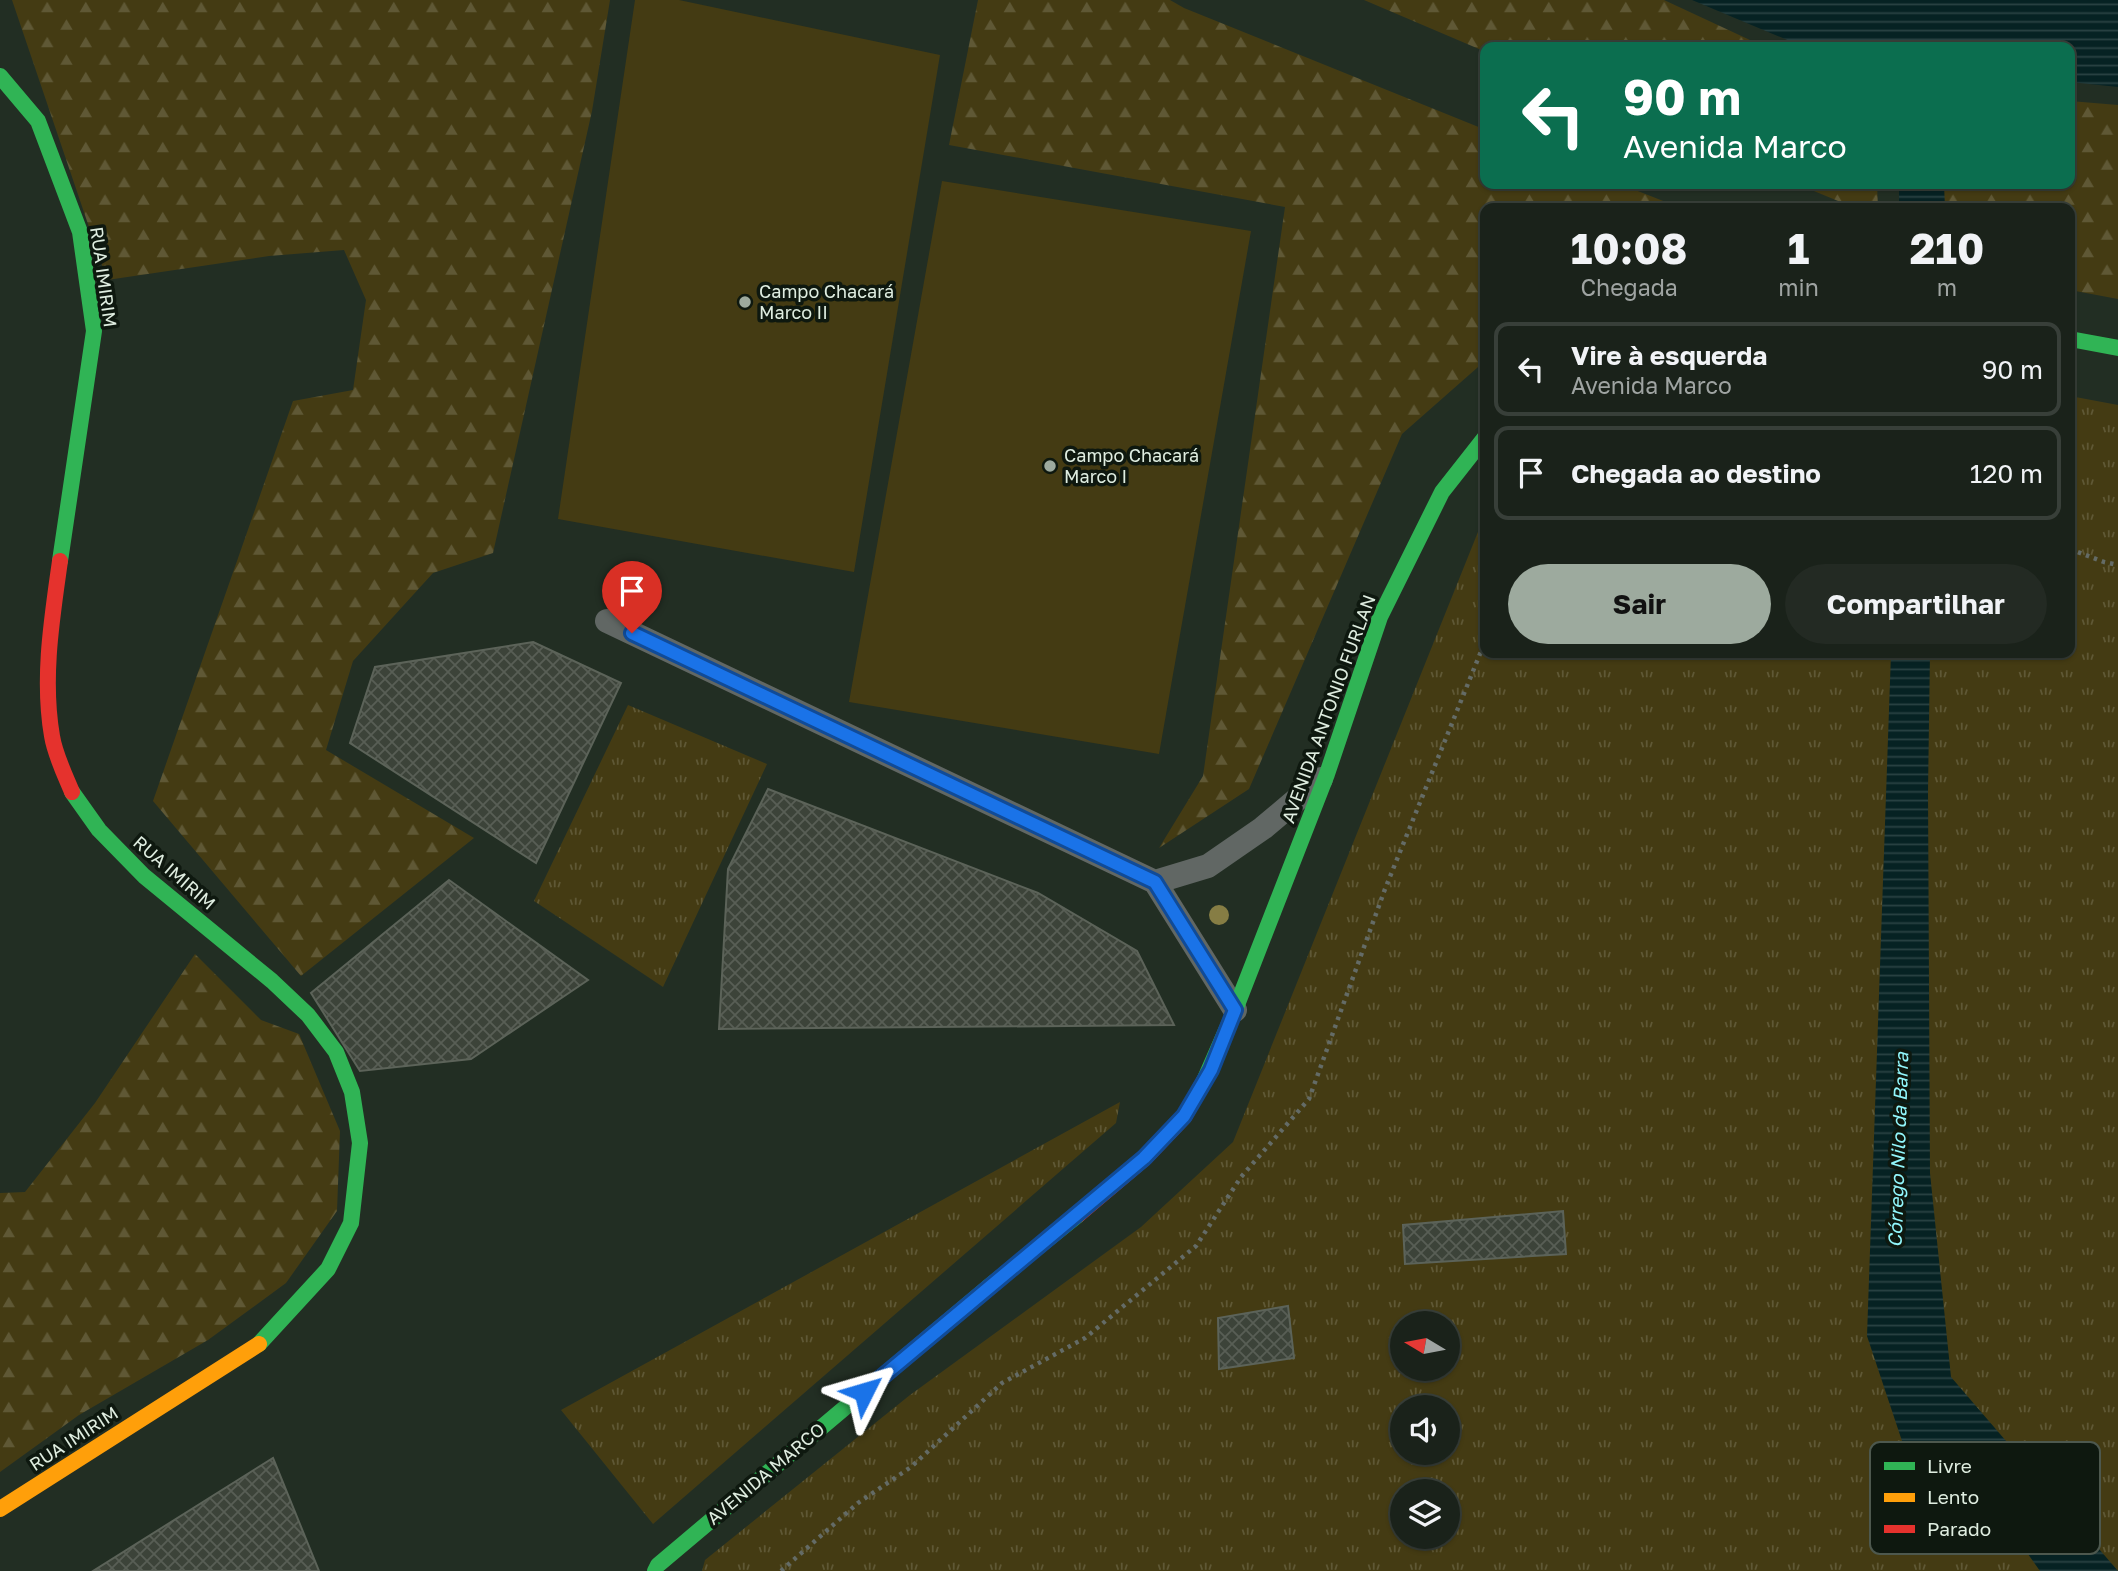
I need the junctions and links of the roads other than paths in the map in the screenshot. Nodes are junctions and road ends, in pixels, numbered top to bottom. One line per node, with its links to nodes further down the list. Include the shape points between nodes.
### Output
1 (0, 76): 9 (street, RUA IMIRIM, via 38,121 80,232 94,331 52,618 48,670 52,737 72,792 99,830 144,876 308,1015 336,1052 352,1093 360,1143 351,1223 328,1269 263,1341)
2 (2075, 340): 3 (street)
3 (2118, 348)
4 (1480, 444): 6 (street, AVENIDA ANTONIO FURLAN, via 1442,492 1380,617)
5 (607, 621): 7 (lane)
6 (1327, 774): 7 (lane, via 1263,828 1208,866); 8 (street, AVENIDA ANTONIO FURLAN)
7 (1155, 882): 8 (lane)
8 (1235, 1010): 10 (street, AVENIDA MARCO, via 1211,1070 1184,1116 1144,1158)
9 (0, 1509)
10 (655, 1571)

